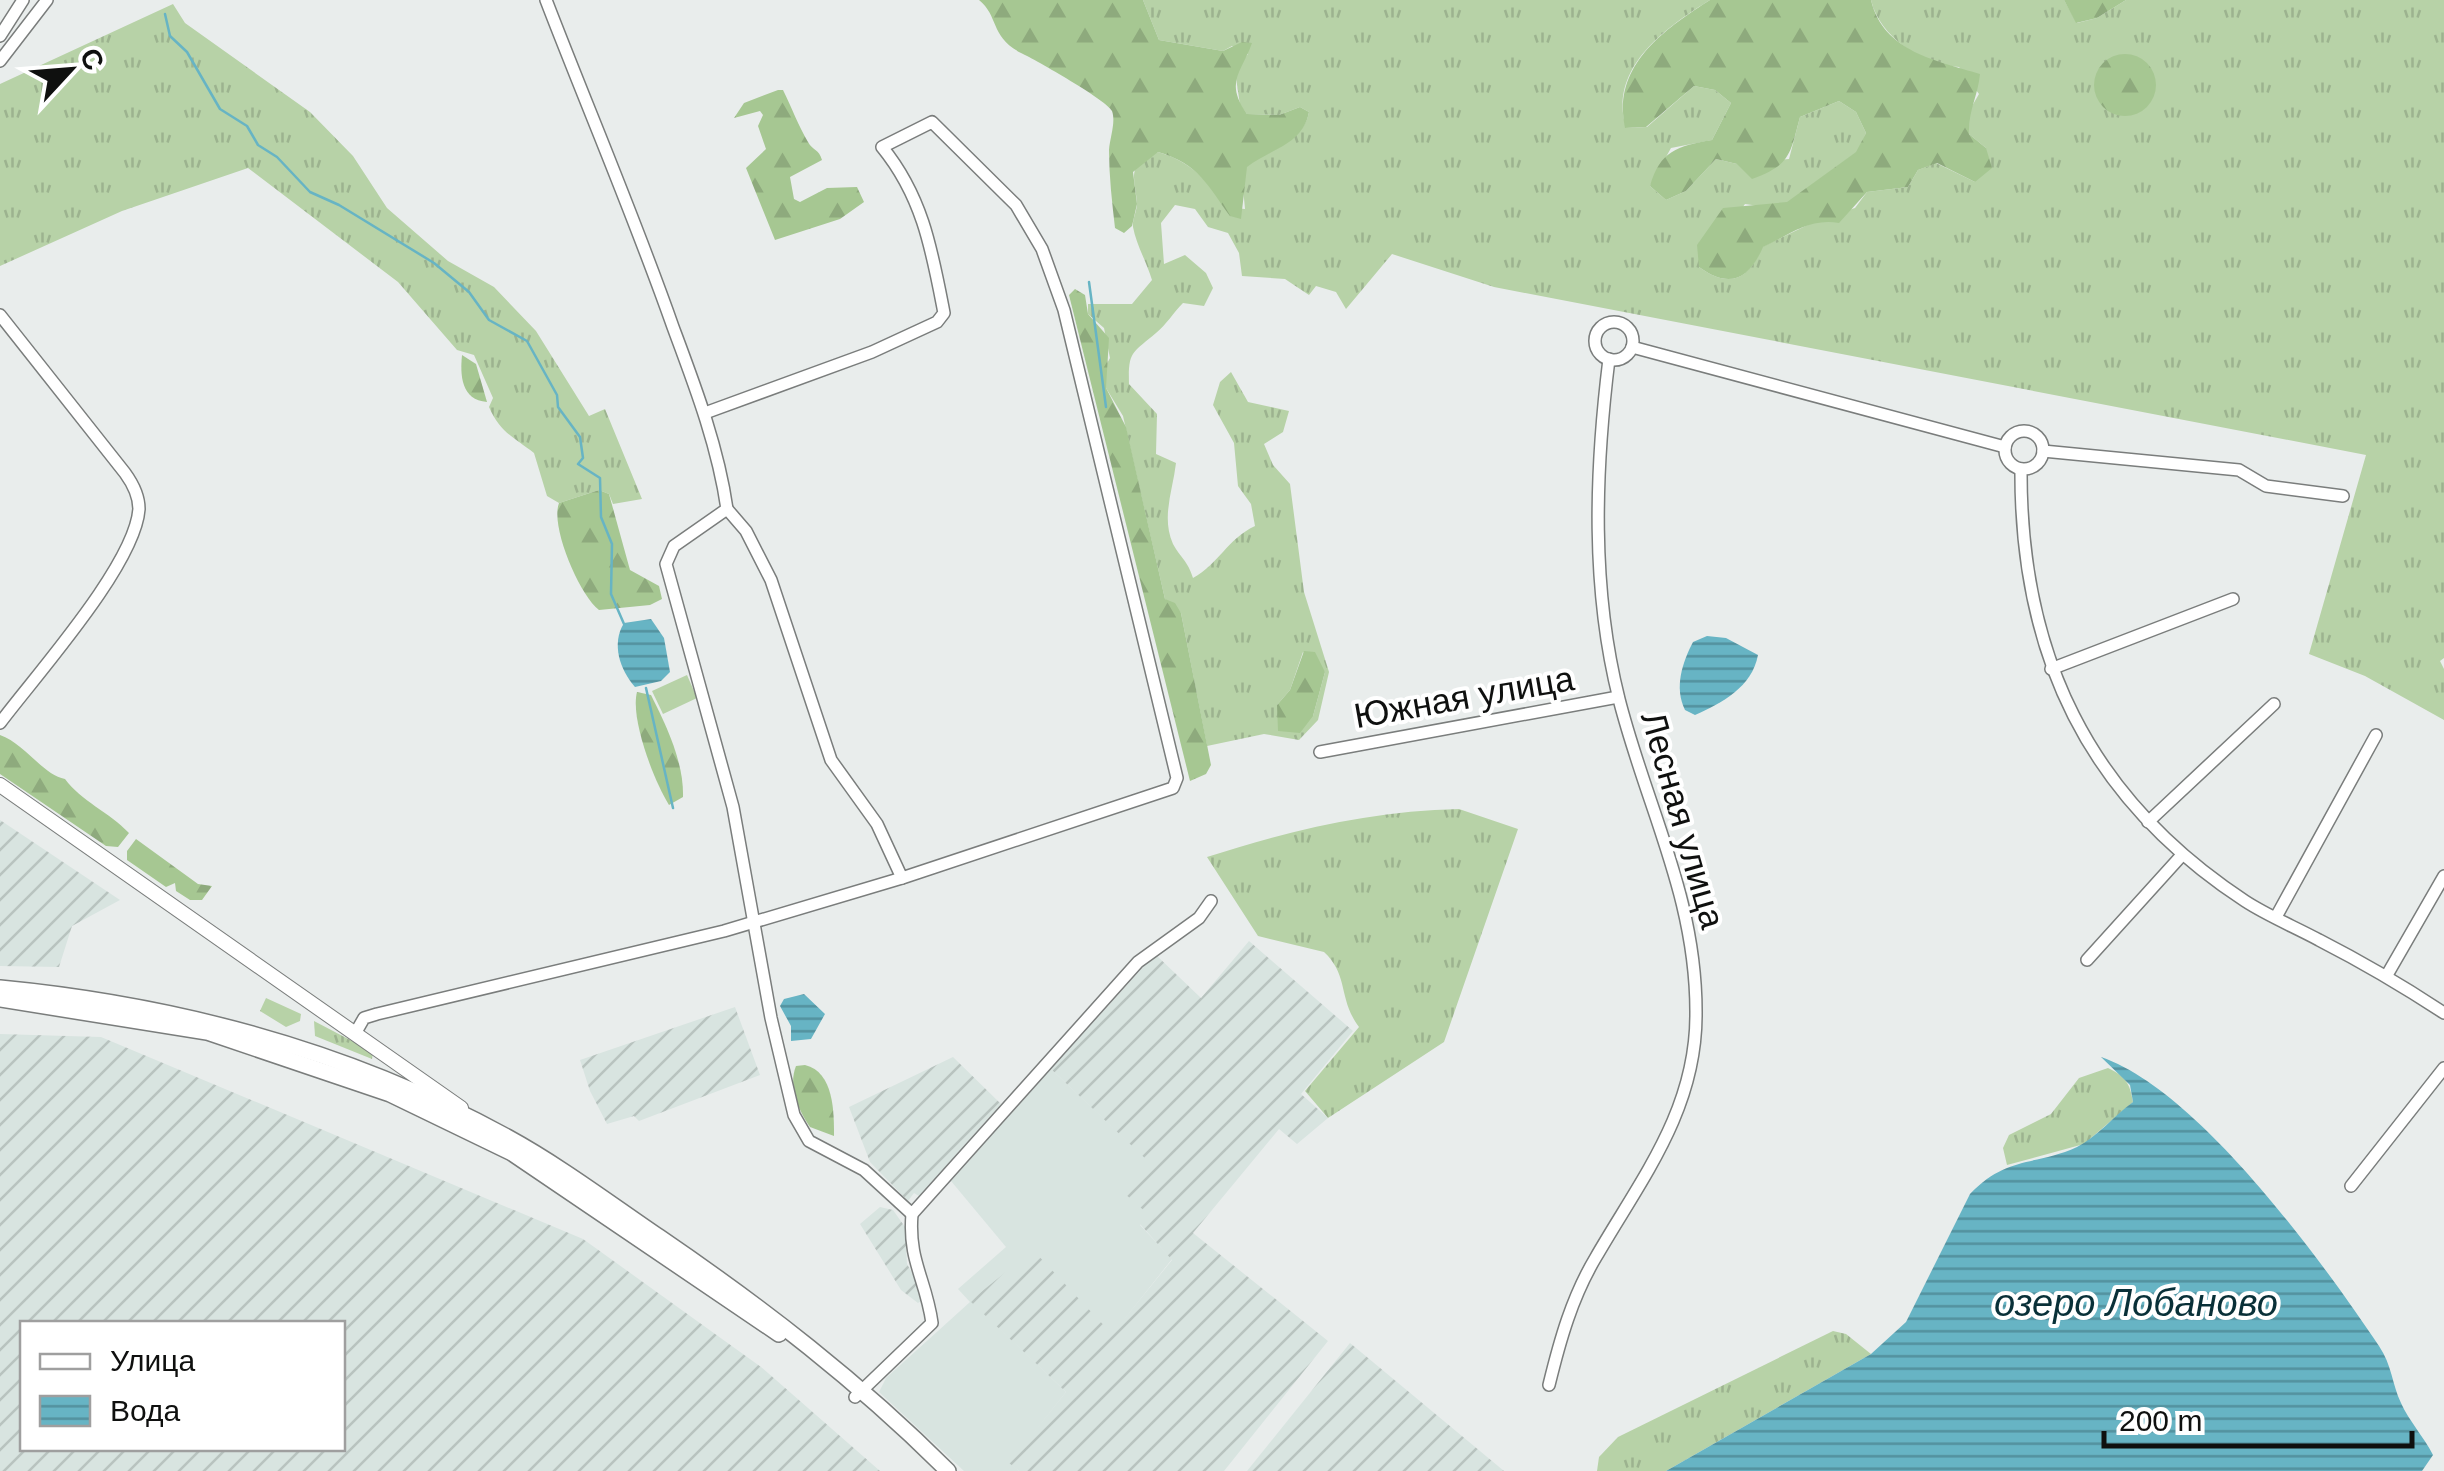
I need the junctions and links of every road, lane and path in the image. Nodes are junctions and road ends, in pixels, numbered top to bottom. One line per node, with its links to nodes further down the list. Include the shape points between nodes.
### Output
1 (23, 0): 4 (street)
2 (46, 0): 5 (street)
3 (546, 0): 9 (street, via 615,164)
4 (0, 36)
5 (0, 61)
6 (0, 316): 19 (street, via 126,474 139,510 114,570)
7 (1632, 347): 8 (street); 8 (street, via 1626,327 1606,324 1594,341); 10 (street)
8 (1609, 360): 17 (street, Лесная улица, via 1597,512 1602,607)
9 (704, 413): 14 (street); 26 (street, via 937,322 944,313 920,207 906,175 882,147 932,122 1016,205 1042,248 1064,310 1177,778 1167,793)
10 (2005, 447): 11 (street, via 2014,434 2029,432); 12 (street, via 2008,461)
11 (2043, 452): 12 (street, via 2036,465); 13 (street, via 2239,470 2266,486)
12 (2021, 469): 16 (street, via 2026,572)
13 (2343, 496)
14 (727, 509): 26 (street, via 771,580 831,760 877,824); 29 (street, via 674,546 666,564 733,807)
15 (2233, 600): 16 (street)
16 (2052, 669): 23 (street, via 2098,762)
17 (1618, 697): 21 (street, Южная улица); 42 (street, Лесная улица, via 1685,902 1696,1018 1687,1077 1662,1150 1575,1297)
18 (2274, 704): 23 (street)
19 (0, 722)
20 (2376, 735): 28 (street)
21 (1320, 752)
22 (0, 786): 35 (street)
23 (2148, 822): 24 (street)
24 (2182, 855): 28 (street); 30 (street)
25 (2444, 876): 31 (street)
26 (902, 878): 29 (street)
27 (1211, 901): 41 (street, via 1138,962)
28 (2276, 918): 31 (street)
29 (752, 922): 35 (street, via 377,1014 364,1018); 41 (street, via 801,1130 826,1153 864,1170)
30 (2087, 960)
31 (2387, 975): 34 (street)
32 (0, 988): 38 (main road, via 206,1020)
33 (0, 999): 38 (main road, via 207,1032)
34 (2444, 1013)
35 (356, 1032): 36 (street)
36 (398, 1063): 38 (street); 39 (street)
37 (2444, 1068): 40 (street)
38 (392, 1089): 39 (main road); 43 (main road, via 564,1186)
39 (482, 1124): 43 (main road, via 743,1294)
40 (2350, 1186)
41 (912, 1214): 43 (street, via 910,1246 932,1303 932,1323)
42 (1549, 1385)
43 (858, 1393): 44 (main road); 45 (main road)
44 (933, 1471)
45 (948, 1471)

